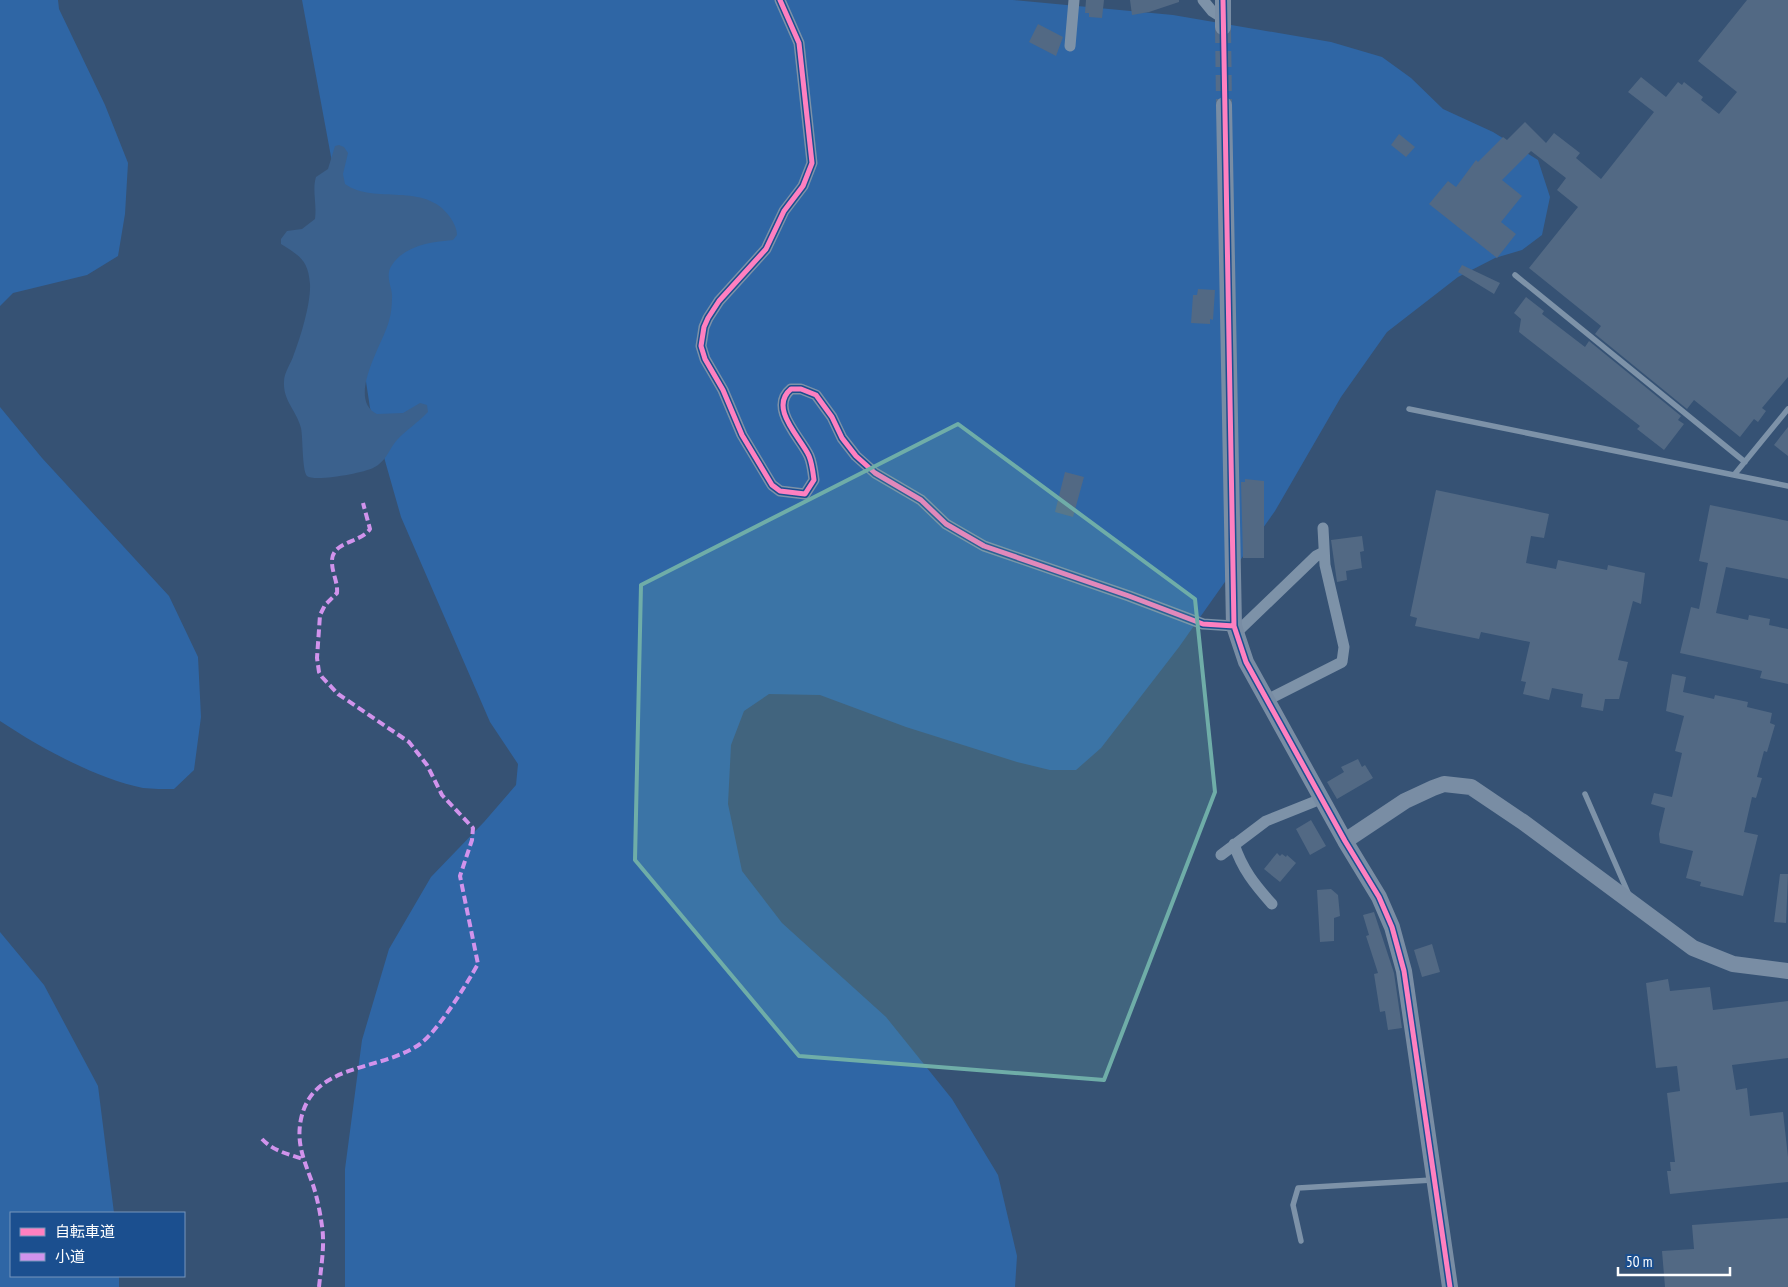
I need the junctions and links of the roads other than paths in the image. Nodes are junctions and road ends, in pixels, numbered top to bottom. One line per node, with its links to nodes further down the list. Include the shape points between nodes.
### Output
1 (780, 0): 16 (street, via 800,43 812,163 803,186 784,211 766,249 719,301 708,318 701,346 742,435 772,485 780,491 806,494 814,480 810,457 791,430 783,406 786,393 791,389 807,390 816,395 842,438 875,474 921,500 946,524 984,546 1203,624)
2 (1074, 0): 6 (street)
3 (1203, 0): 5 (street)
4 (1223, 0): 5 (street)
5 (1223, 22)
6 (1070, 46)
7 (1224, 105): 16 (street)
8 (1515, 275): 11 (lane)
9 (1409, 409): 12 (lane)
10 (1788, 409): 11 (lane)
11 (1745, 462): 12 (lane)
12 (1734, 475): 13 (lane)
13 (1788, 486)
14 (1323, 528): 15 (street)
15 (1324, 552): 16 (street); 17 (street, via 1344,648 1342,662)
16 (1235, 630): 17 (street, via 1246,662)
17 (1267, 700): 19 (street)
18 (1585, 794): 24 (lane)
19 (1321, 799): 20 (street); 21 (street, via 1266,821)
20 (1345, 841): 24 (street, via 1423,792 1444,784 1463,786 1523,822); 26 (street, via 1379,897 1392,926 1404,971)
21 (1234, 844): 22 (street); 23 (street, via 1250,880)
22 (1221, 855)
23 (1272, 904)
24 (1631, 904): 25 (street, via 1693,948 1733,964)
25 (1788, 971)
26 (1434, 1180): 27 (lane, via 1298,1188 1292,1205); 28 (street)
27 (1301, 1241)
28 (1450, 1287)

